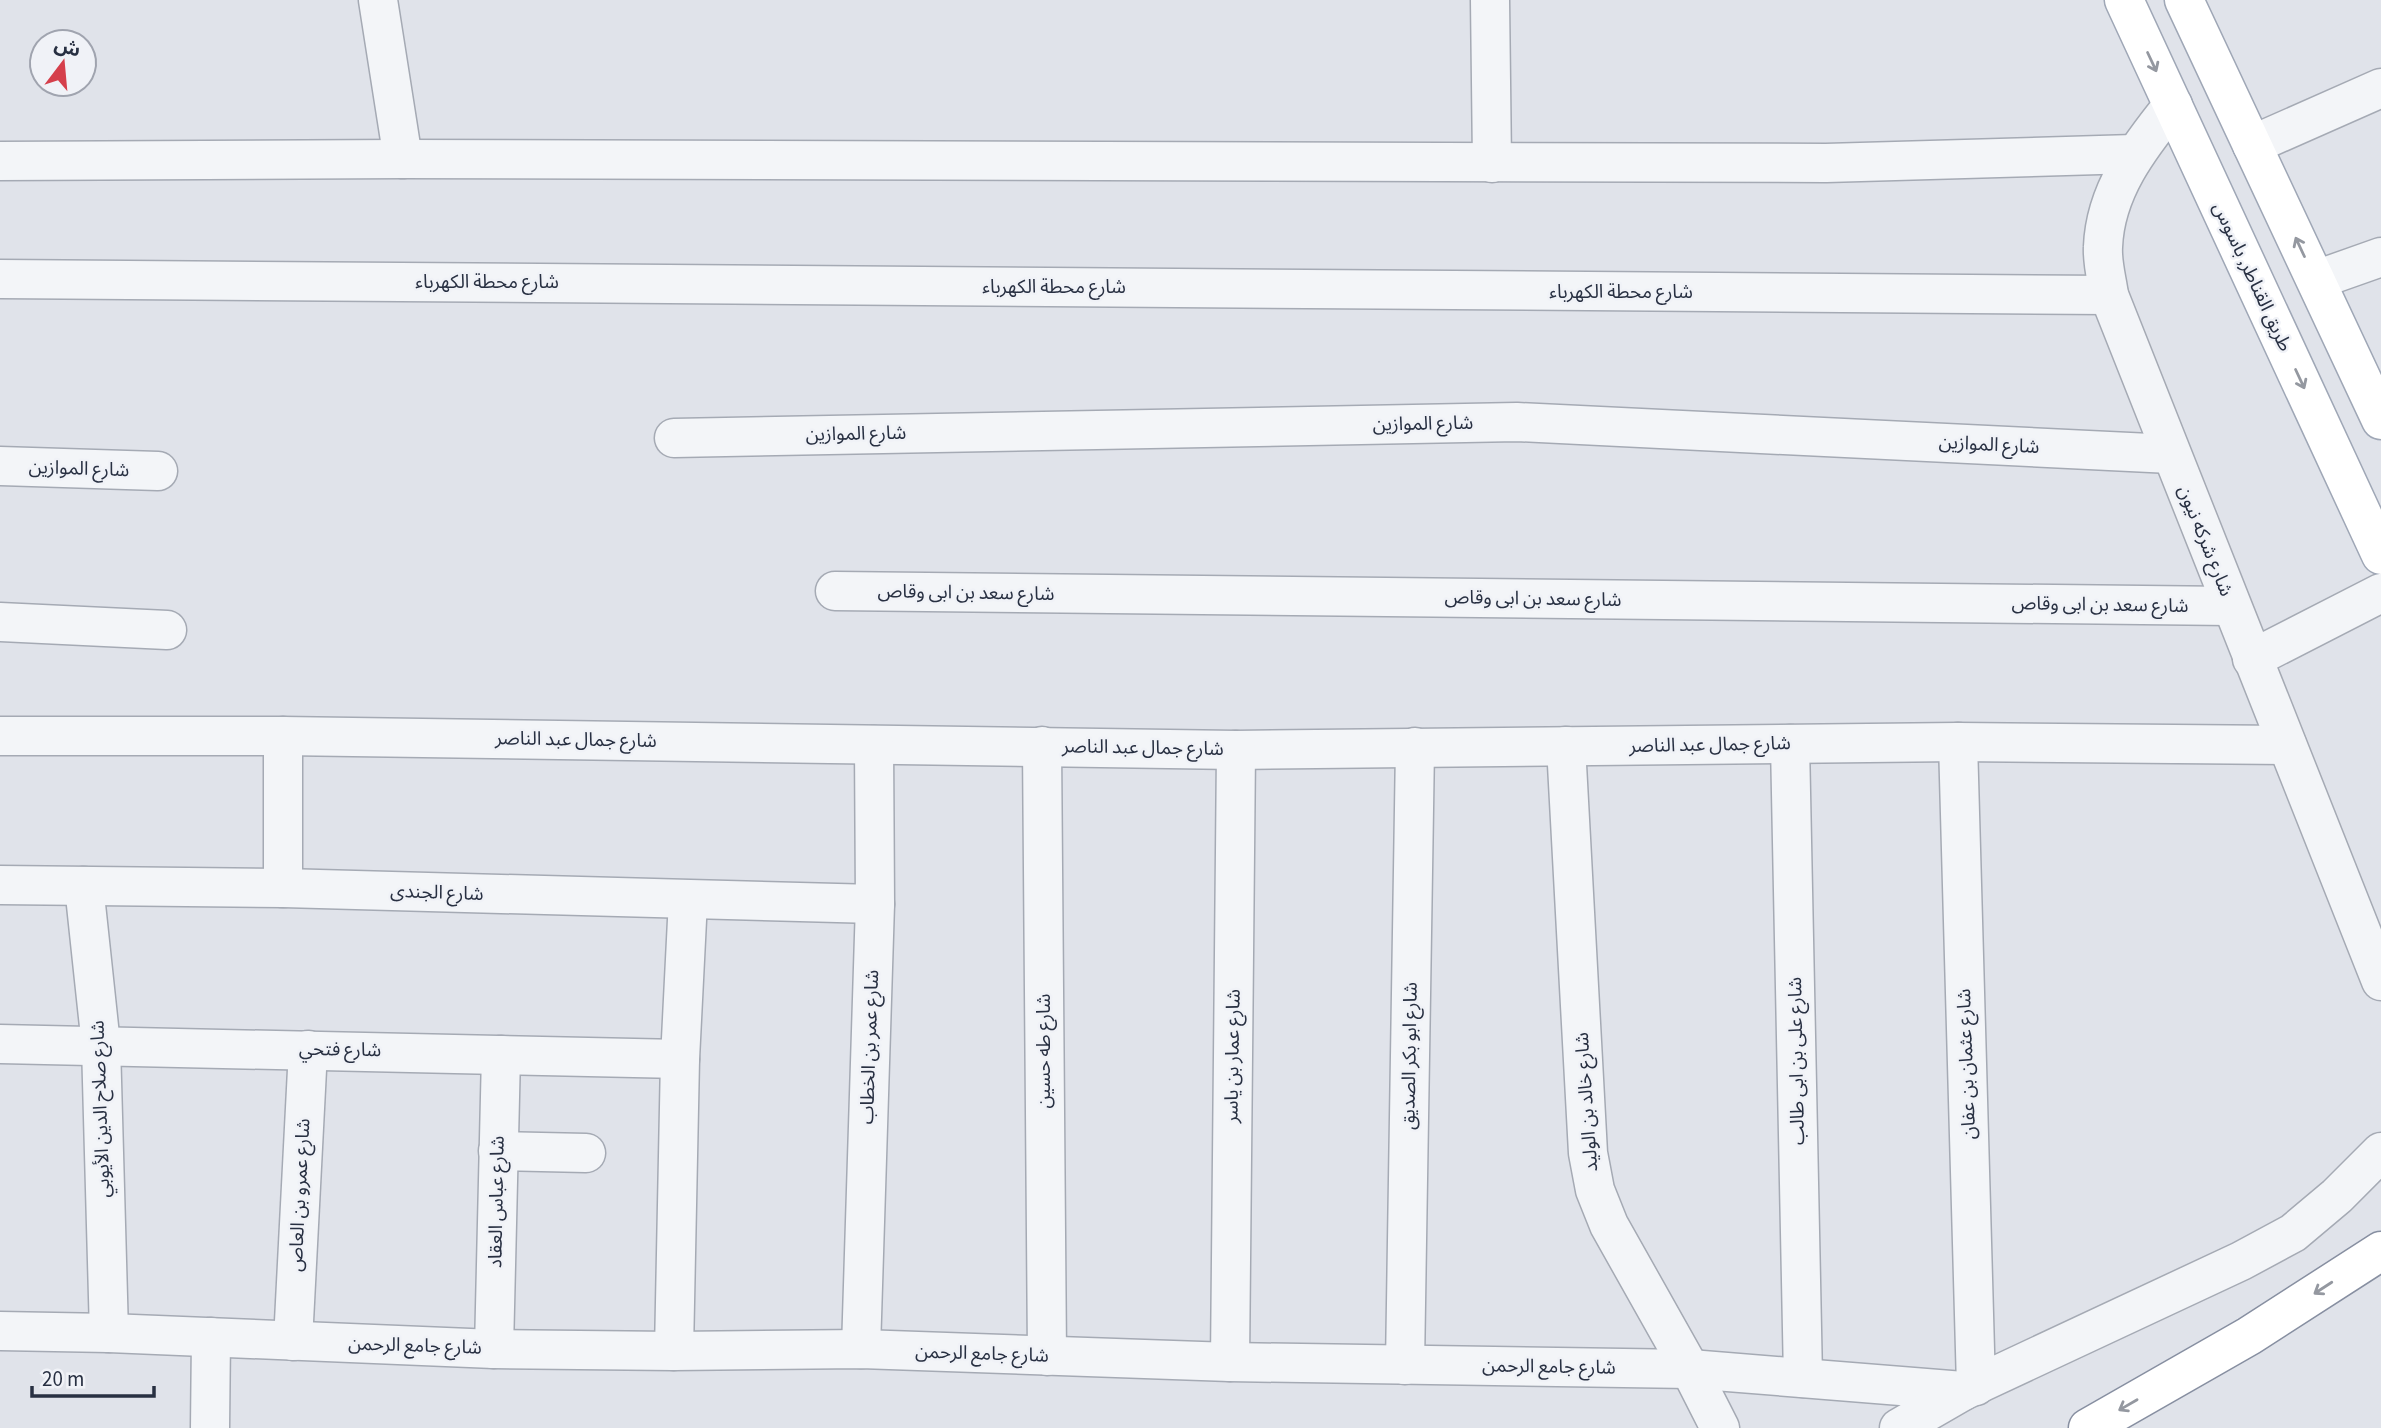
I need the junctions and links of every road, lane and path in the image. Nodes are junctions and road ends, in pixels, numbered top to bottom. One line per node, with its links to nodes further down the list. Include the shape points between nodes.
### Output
1 (378, 0): 9 (street)
2 (1490, 0): 11 (street)
3 (2124, 0): 6 (main road, طريق القناطر, باسوس, one-way to 6)
4 (2184, 0): 7 (main road)
5 (2381, 88): 7 (street)
6 (2173, 105): 8 (street, شارع شركه نيون); 21 (main road, طريق القناطر, باسوس, one-way to 21)
7 (2252, 145): 14 (main road, one-way to 7)
8 (2134, 154): 11 (street, via 1826,163); 15 (street, شارع شركه نيون, via 2108,215 2102,248)
9 (403, 159): 10 (street); 11 (street)
10 (0, 161)
11 (1492, 163)
12 (2381, 257): 14 (street)
13 (0, 279): 15 (street, شارع محطة الكهرباء)
14 (2316, 280): 16 (main road)
15 (2109, 295): 18 (street, شارع شركه نيون)
16 (2381, 420)
17 (674, 438): 18 (street, شارع الموازين, via 1517,422)
18 (2171, 454): 24 (street, شارع شركه نيون)
19 (0, 466): 20 (street, شارع الموازين)
20 (158, 471)
21 (2381, 555)
22 (835, 591): 24 (street, شارع سعد بن ابى وقاص)
23 (2381, 593): 27 (street)
24 (2231, 606): 27 (street, شارع شركه نيون)
25 (0, 622): 26 (street)
26 (167, 630)
27 (2252, 659): 33 (street, شارع شركه نيون)
28 (0, 736): 29 (street, شارع جمال عبد الناصر)
29 (283, 736): 31 (street, شارع جمال عبد الناصر); 40 (street)
30 (1958, 743): 32 (street, شارع جمال عبد الناصر); 33 (street, شارع جمال عبد الناصر); 65 (street, شارع عثمان بن عفان)
31 (874, 744): 34 (street, شارع جمال عبد الناصر); 42 (street, شارع عمر بن الخطاب)
32 (1790, 744): 35 (street, شارع جمال عبد الناصر); 64 (street, شارع على بن ابى طالب)
33 (2287, 745): 43 (street, شارع شركه نيون)
34 (1042, 746): 37 (street, شارع جمال عبد الناصر); 60 (street, شارع طه حسين)
35 (1566, 746): 36 (street, شارع جمال عبد الناصر); 63 (street, شارع خالد بن الوليد, via 1588,1153 1595,1190 1609,1225)
36 (1415, 747): 37 (street, شارع جمال عبد الناصر); 62 (street, شارع ابو بكر الصديق)
37 (1236, 750): 61 (street, شارع عمار بن ياسر)
38 (0, 885): 39 (street, شارع الجندى)
39 (84, 886): 40 (street, شارع الجندى); 45 (street, شارع صلاح الدين الأيوبي)
40 (283, 888): 41 (street, شارع الجندى)
41 (688, 900): 42 (street, شارع الجندى); 48 (street)
42 (875, 904): 58 (street, شارع عمر بن الخطاب)
43 (2381, 981)
44 (0, 1044): 45 (street, شارع فتحي)
45 (101, 1045): 46 (street, شارع فتحي); 54 (street, شارع صلاح الدين الأيوبي)
46 (308, 1049): 47 (street, شارع فتحي); 56 (street, شارع عمرو بن العاص)
47 (501, 1055): 48 (street, شارع فتحي); 49 (street, شارع عباس العقاد)
48 (680, 1059): 59 (street)
49 (498, 1151): 51 (street); 57 (street, شارع عباس العقاد)
50 (2381, 1152): 65 (street, via 2293,1233)
51 (586, 1153)
52 (2381, 1251): 69 (main road, one-way to 69, via 2249,1336)
53 (0, 1331): 54 (street, شارع جامع الرحمن)
54 (108, 1333): 55 (street, شارع جامع الرحمن)
55 (211, 1338): 56 (street, شارع جامع الرحمن); 66 (street)
56 (293, 1341): 57 (street, شارع جامع الرحمن)
57 (494, 1349): 59 (street, شارع جامع الرحمن)
58 (861, 1349): 59 (street, شارع جامع الرحمن); 60 (street, شارع جامع الرحمن)
59 (674, 1351)
60 (1046, 1356): 61 (street, شارع جامع الرحمن)
61 (1230, 1362): 62 (street, شارع جامع الرحمن)
62 (1405, 1365): 63 (street, شارع جامع الرحمن)
63 (1690, 1369): 64 (street, شارع جامع الرحمن); 67 (street, شارع خالد بن الوليد)
64 (1803, 1378): 65 (street, شارع جامع الرحمن)
65 (1969, 1389): 68 (street)
66 (210, 1428)
67 (1720, 1428)
68 (1899, 1428)
69 (2088, 1428)

